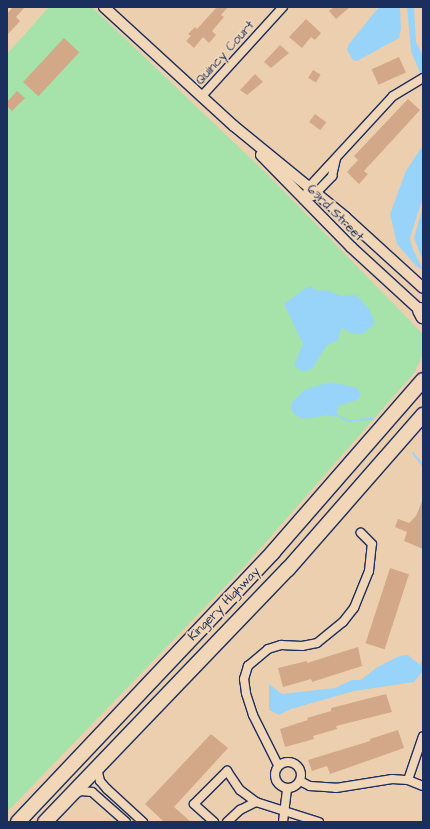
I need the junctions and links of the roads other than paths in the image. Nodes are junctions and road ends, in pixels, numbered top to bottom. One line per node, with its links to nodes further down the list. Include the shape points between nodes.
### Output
1 (104, 7): 4 (street, 63rd Street)
2 (283, 7): 4 (street, Quincy Court)
3 (422, 79): 6 (street, via 393,96 336,158 334,172)
4 (201, 96): 5 (street, 63rd Street)
5 (234, 126): 6 (street, 63rd Street); 7 (street, 63rd Street)
6 (313, 191): 7 (street); 8 (street, 63rd Street)
7 (304, 200): 9 (street, 63rd Street)
8 (423, 288)
9 (422, 313)
10 (423, 380): 25 (highway, Kingery Highway, via 273,552)
11 (423, 415): 15 (highway, Kingery Highway, via 288,569)
12 (361, 533): 14 (street, via 372,544 369,571 354,608 343,622 317,643 302,646 281,645 266,650 248,666 244,679 246,693 253,715)
13 (423, 736): 16 (street)
14 (278, 765): 17 (street, via 288,761 297,765 300,770); 19 (street, via 275,769 275,779)
15 (97, 768): 20 (highway, Kingery Highway); 23 (street, via 100,781)
16 (408, 780): 17 (street, via 381,780 336,788 310,786); 18 (street)
17 (300, 781): 19 (street)
18 (423, 786)
19 (287, 788): 22 (street)
20 (69, 797): 26 (highway, Kingery Highway); 27 (street, via 81,791 92,792)
21 (256, 802): 22 (street); 29 (street, via 240,790 227,771 194,804); 30 (street, via 240,810)
22 (284, 812): 24 (street); 31 (street)
23 (133, 819): 28 (street)
24 (314, 821)
25 (18, 822)
26 (46, 822)
27 (126, 822)
28 (143, 822)
29 (214, 822)
30 (227, 822)
31 (283, 822)

